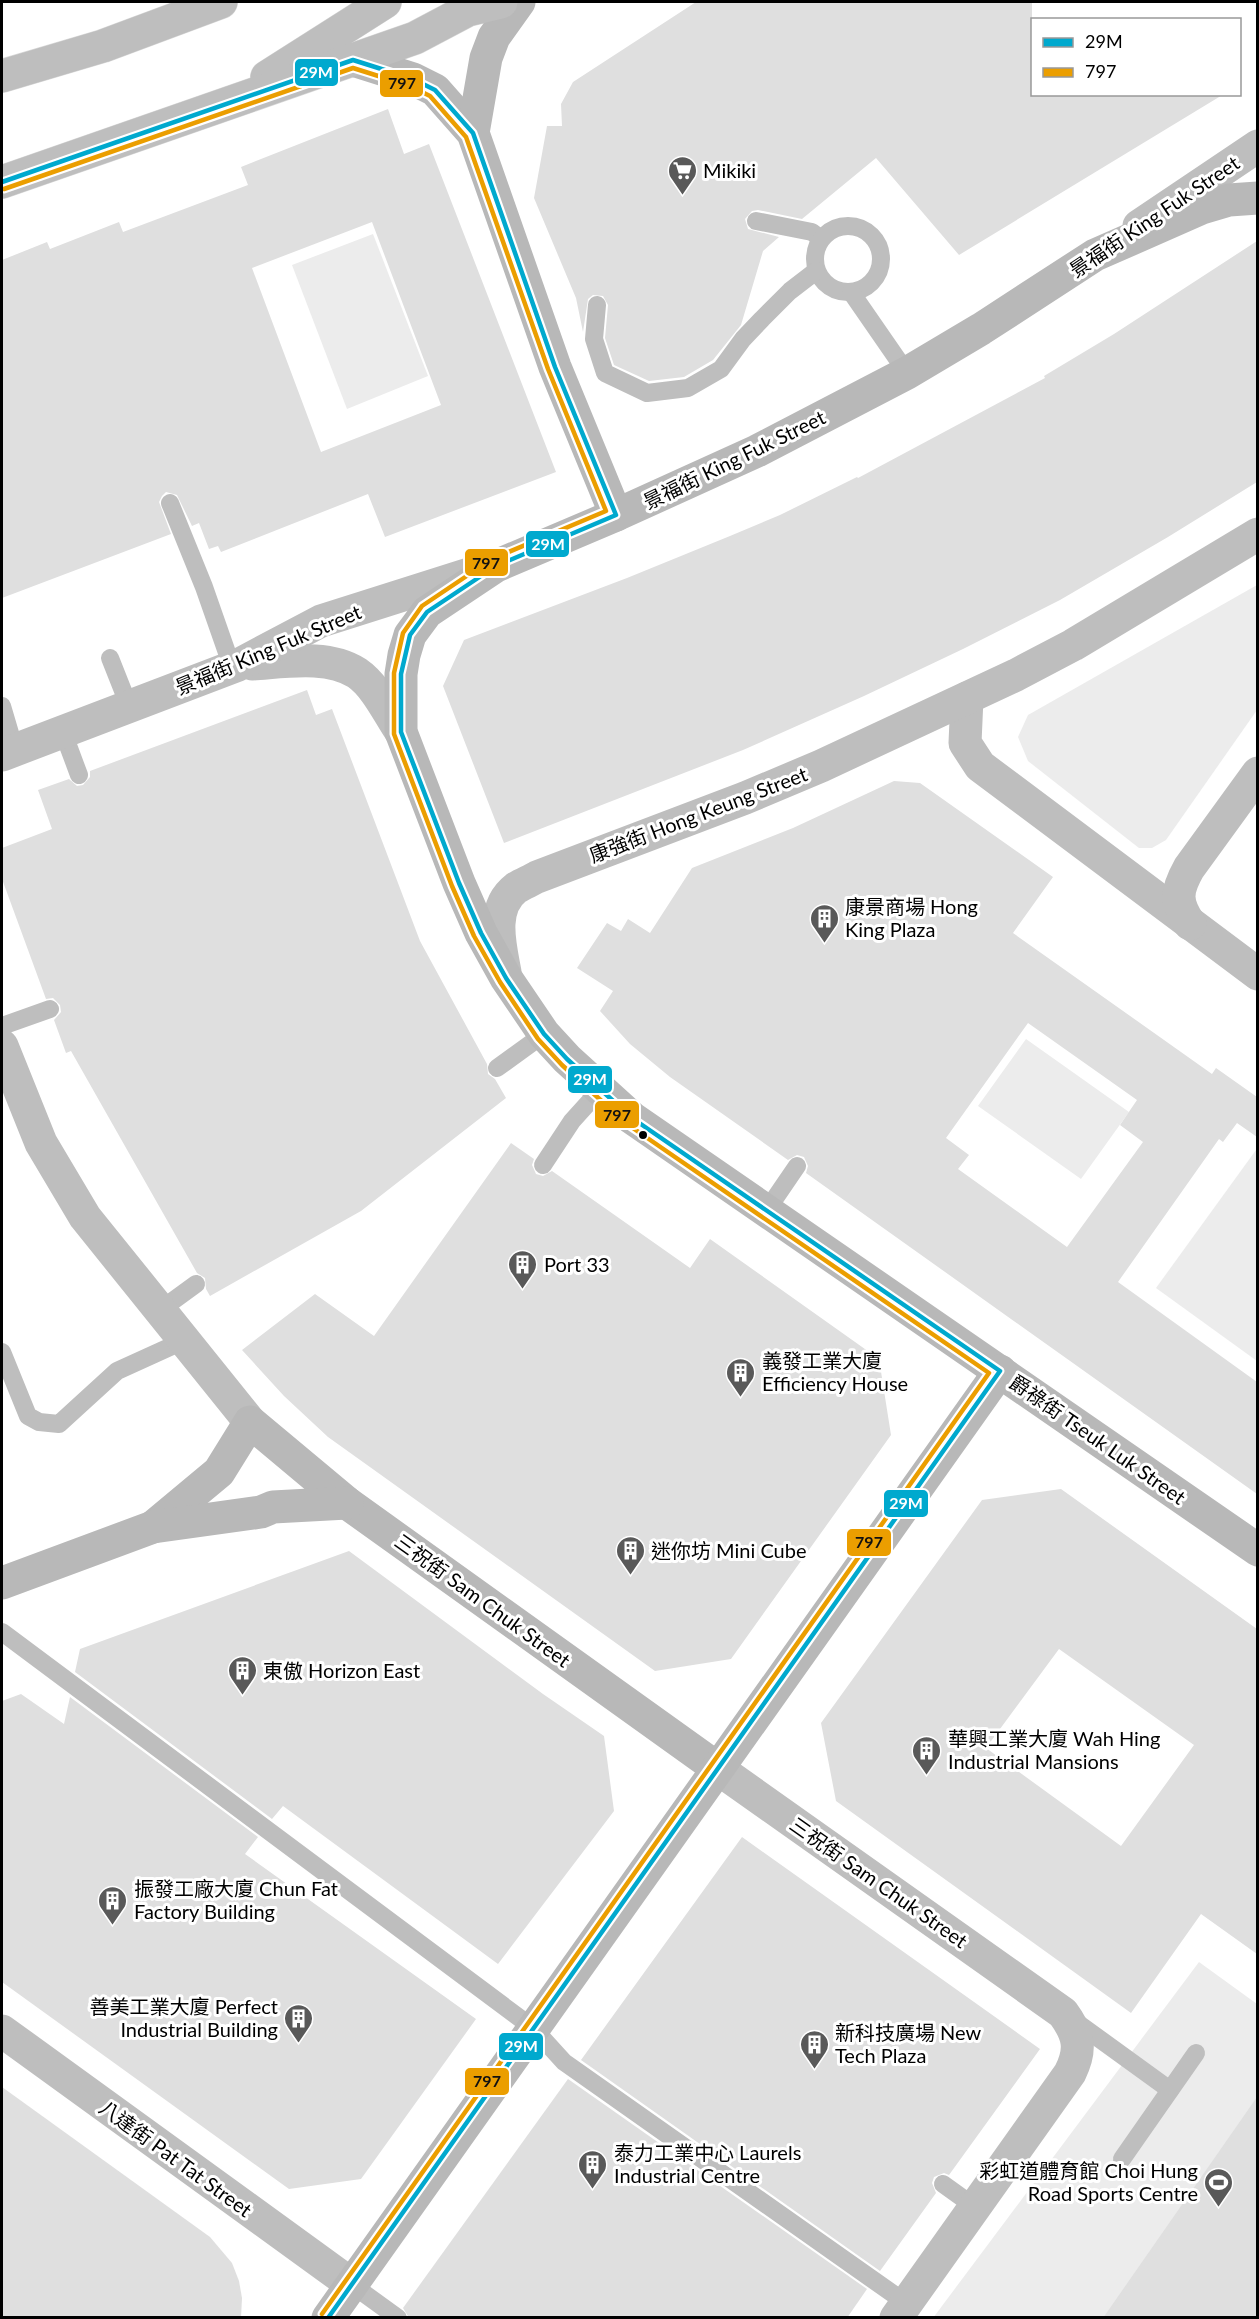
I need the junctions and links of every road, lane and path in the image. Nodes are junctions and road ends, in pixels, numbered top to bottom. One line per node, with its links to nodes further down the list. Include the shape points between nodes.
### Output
1 (221, 2): 6 (street, via 103,46)
2 (385, 2): 7 (street)
3 (501, 2): 5 (street, via 468,10 415,38)
4 (519, 2): 8 (street, via 494,37 486,58)
5 (353, 60): 7 (street); 8 (street, via 435,90)
6 (2, 76)
7 (231, 102): 10 (street)
8 (473, 133): 20 (street, via 555,367)
9 (1257, 146): 14 (street, 景福街 King Fuk Street)
10 (2, 182)
11 (1257, 198): 14 (street, via 1229,200 1202,208)
12 (756, 221): 13 (lane, via 812,232)
13 (821, 239): 15 (lane, via 816,249); 16 (lane, via 830,231 851,226 870,235 877,244 877,276 861,290)
14 (1095, 255): 18 (street, 景福街 King Fuk Street)
15 (816, 271): 16 (lane, via 829,287); 17 (lane, via 762,319 721,369 688,388 647,393 605,373 594,339)
16 (851, 292): 18 (lane)
17 (597, 305)
18 (907, 373): 20 (street, 景福街 King Fuk Street, via 757,451)
19 (170, 503): 24 (lane)
20 (616, 515): 22 (street, 景福街 King Fuk Street)
21 (1257, 534): 25 (street, 康強街 Hong Keung Street, via 1073,645)
22 (496, 566): 24 (street, 景福街 King Fuk Street, via 321,621); 29 (street, 爵祿街 Tseuk Luk Street, via 427,612 410,635 401,674)
23 (110, 658): 27 (lane)
24 (235, 666): 27 (street, 景福街 King Fuk Street); 29 (street, 爵祿街 Tseuk Luk Street, via 290,661 339,665 370,686)
25 (968, 698): 33 (street, via 965,744 980,766); 35 (street, 康強街 Hong Keung Street, via 821,766 515,889 503,904 497,929)
26 (2, 706): 30 (lane)
27 (129, 706): 28 (street, 景福街 King Fuk Street)
28 (63, 732): 30 (street, 景福街 King Fuk Street); 32 (lane)
29 (400, 732): 35 (street, 爵祿街 Tseuk Luk Street, via 459,883)
30 (8, 752)
31 (1257, 773): 33 (street, via 1182,880 1178,902)
32 (79, 775)
33 (1190, 924): 34 (street)
34 (1257, 974)
35 (506, 978): 38 (street, 爵祿街 Tseuk Luk Street)
36 (50, 1009): 37 (lane)
37 (2, 1026)
38 (544, 1034): 40 (lane); 41 (street, 爵祿街 Tseuk Luk Street)
39 (2, 1046): 46 (street, 三祝街 Sam Chuk Street, via 41,1143 84,1217)
40 (497, 1068)
41 (600, 1090): 42 (lane, via 572,1121); 44 (street, 爵祿街 Tseuk Luk Street, via 632,1118)
42 (543, 1165)
43 (796, 1166): 44 (lane)
44 (767, 1210): 49 (street, 爵祿街 Tseuk Luk Street)
45 (196, 1284): 46 (lane)
46 (159, 1311): 47 (street, 三祝街 Sam Chuk Street)
47 (183, 1341): 48 (lane, via 117,1371 59,1424 39,1422 28,1416); 50 (street, 三祝街 Sam Chuk Street)
48 (2, 1352)
49 (1000, 1371): 53 (street, 爵祿街 Tseuk Luk Street); 56 (street)
50 (250, 1422): 51 (street, 三祝街 Sam Chuk Street); 52 (street, via 219,1472)
51 (347, 1503): 52 (street, via 273,1507); 56 (street, 三祝街 Sam Chuk Street)
52 (153, 1527): 54 (street)
53 (1257, 1550)
54 (2, 1582)
55 (2, 1632): 58 (lane)
56 (717, 1768): 57 (street, 三祝街 Sam Chuk Street); 58 (street)
57 (1063, 2013): 61 (lane); 64 (street, 三祝街 Sam Chuk Street, via 1074,2027 1077,2060)
58 (533, 2028): 65 (street); 66 (lane, via 564,2062)
59 (2, 2031): 65 (street, 八達街 Pat Tat Street)
60 (1196, 2053): 61 (lane)
61 (1170, 2090): 62 (lane)
62 (1122, 2159)
63 (943, 2184): 64 (lane)
64 (975, 2206): 66 (street)
65 (351, 2284): 67 (street); 68 (lane)
66 (901, 2310)
67 (328, 2318)
68 (398, 2318)

